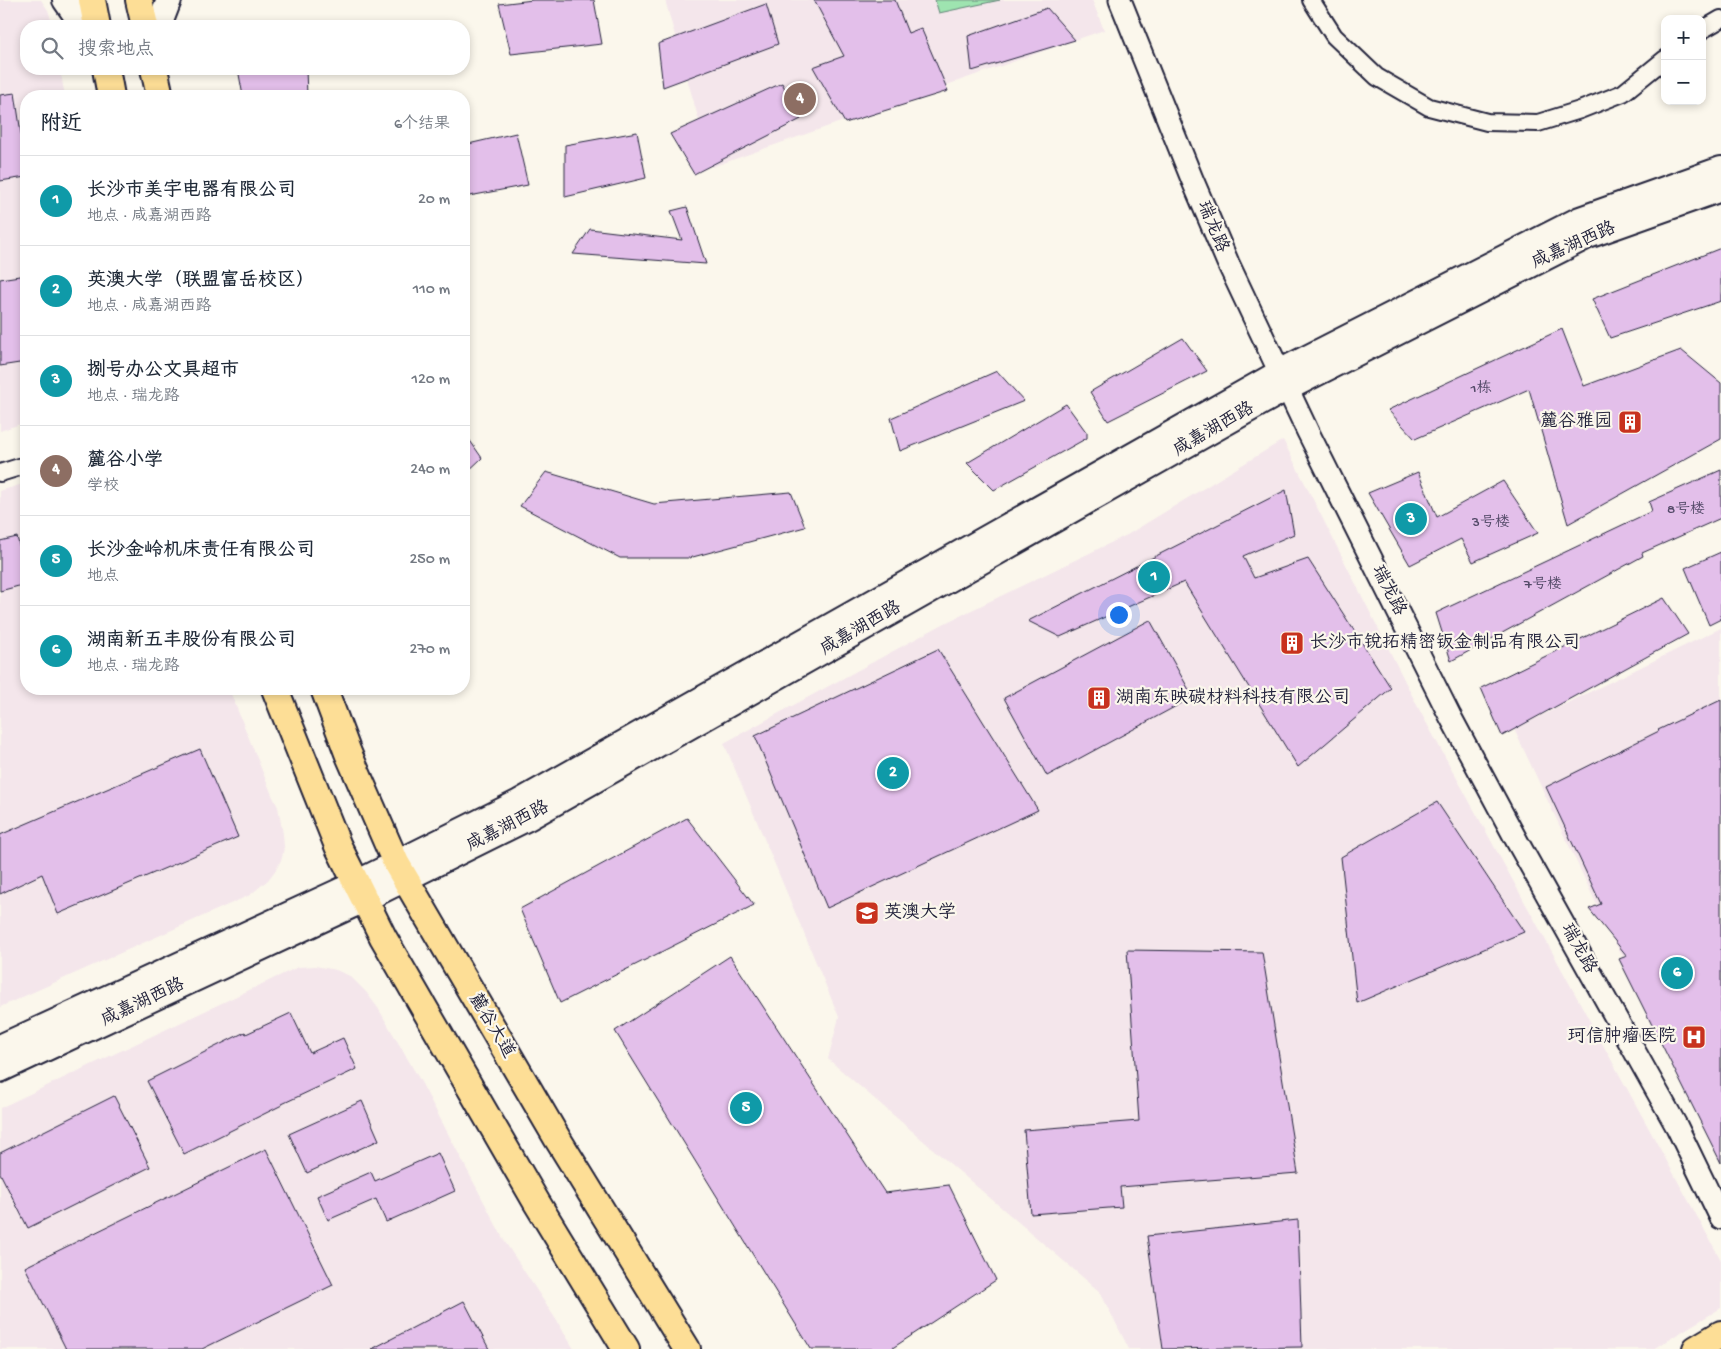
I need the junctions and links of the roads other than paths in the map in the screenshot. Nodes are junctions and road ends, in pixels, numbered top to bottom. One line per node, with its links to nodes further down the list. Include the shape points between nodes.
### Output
1 (65, 0): 9 (main road)
2 (92, 0): 10 (main road)
3 (139, 0): 11 (main road)
4 (169, 0): 12 (main road)
5 (1120, 0): 21 (street, 瑞龙路, via 1228,262)
6 (1132, 0): 21 (street, 瑞龙路)
7 (1311, 0): 14 (street, via 1334,36 1377,77 1429,107 1486,122 1538,123 1580,110 1623,93)
8 (1721, 18): 13 (street)
9 (80, 20)
10 (96, 20)
11 (144, 20)
12 (161, 20)
13 (1706, 27)
14 (1664, 60)
15 (107, 75): 17 (main road)
16 (155, 75): 18 (main road)
17 (110, 90)
18 (159, 90)
19 (1721, 169): 21 (main road, 咸嘉湖西路, via 1580,219)
20 (1721, 189): 21 (main road, 咸嘉湖西路, via 1588,236)
21 (1290, 377): 26 (main road, 咸嘉湖西路, via 528,818); 30 (street, 瑞龙路, via 1461,711 1687,1120); 31 (street, 瑞龙路, via 1450,716 1677,1127)
22 (20, 467): 23 (street)
23 (0, 473)
24 (277, 695): 27 (main road, via 338,846)
25 (326, 695): 26 (main road, 麓谷大道, via 348,753)
26 (401, 871): 27 (main road, 咸嘉湖西路); 34 (main road, 麓谷大道, via 557,1138)
27 (360, 892): 28 (main road, 咸嘉湖西路); 29 (main road, 咸嘉湖西路); 33 (main road, via 382,937)
28 (0, 1047)
29 (0, 1070)
30 (1721, 1191)
31 (1721, 1218)
32 (1721, 1334): 35 (main road)
33 (626, 1349)
34 (687, 1349)
35 (1696, 1349)

